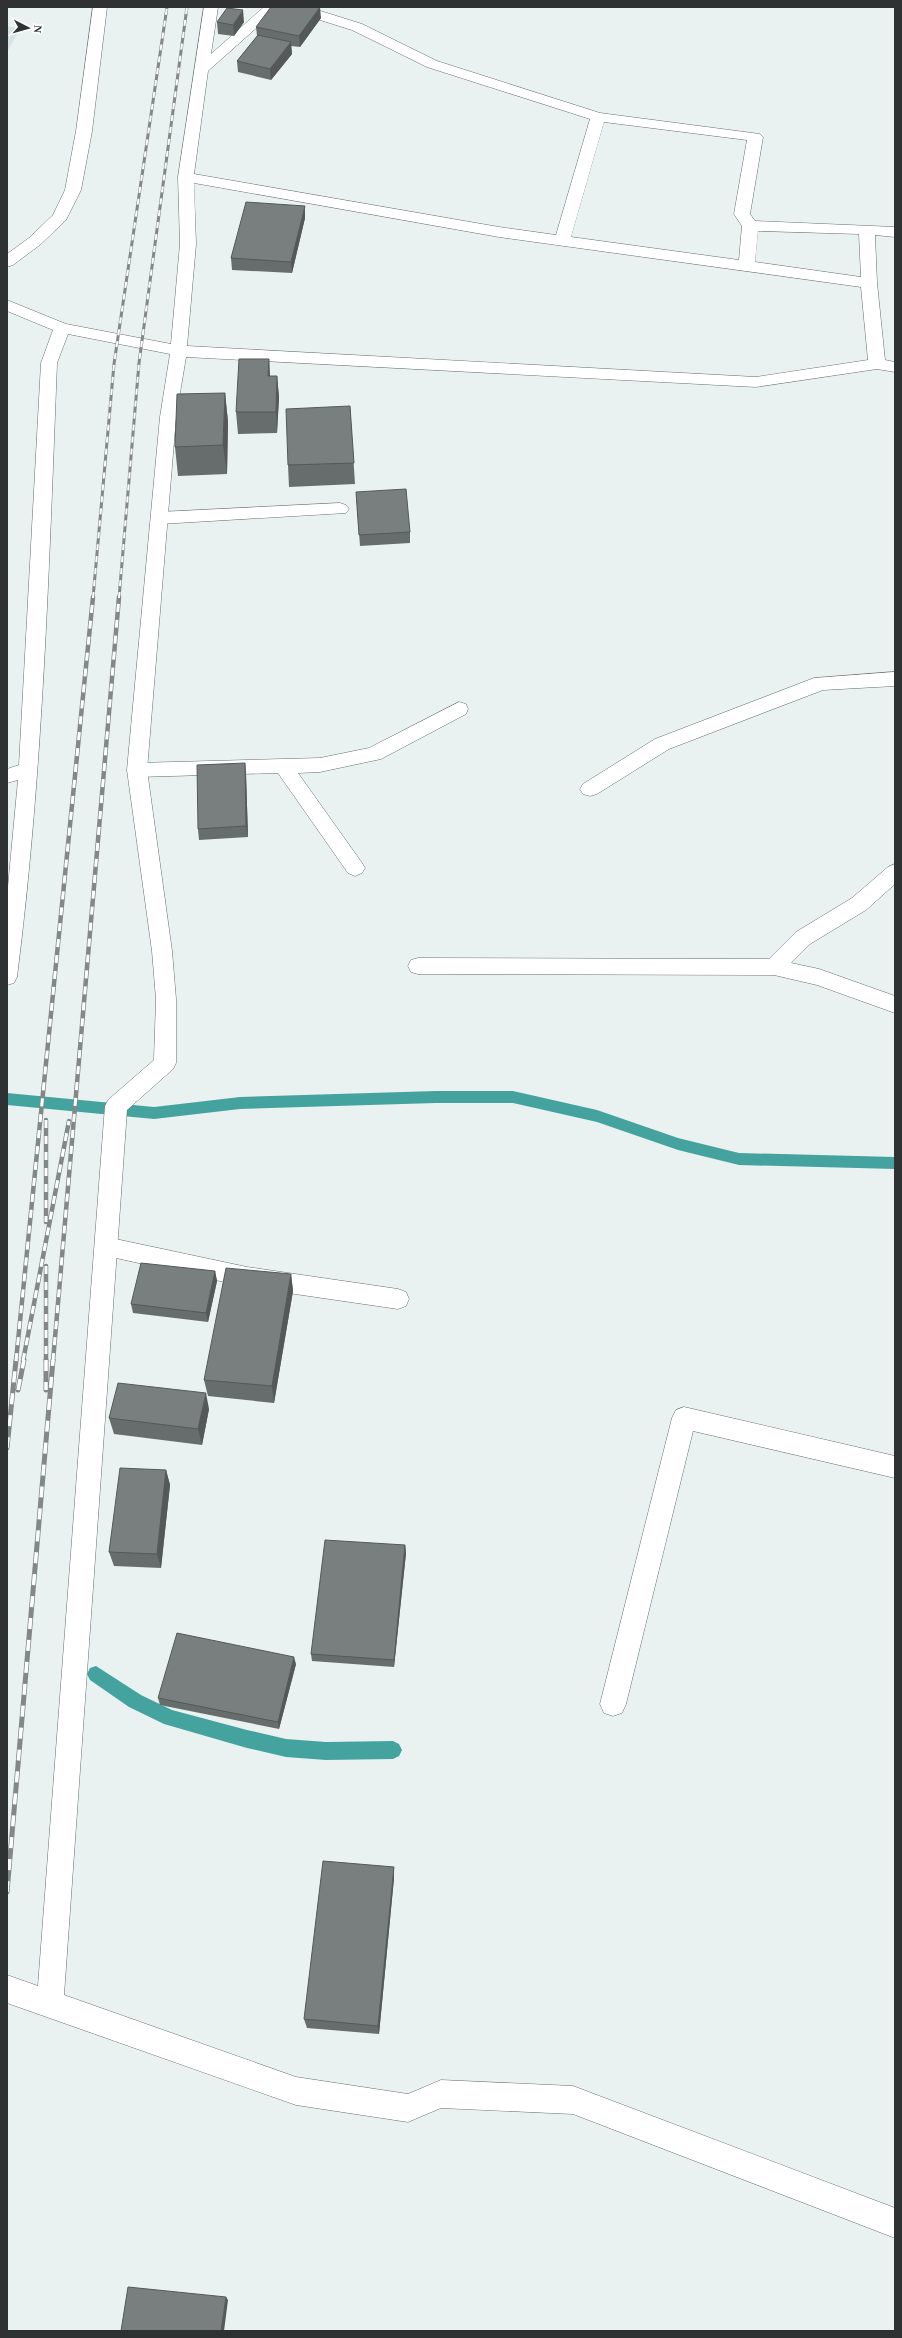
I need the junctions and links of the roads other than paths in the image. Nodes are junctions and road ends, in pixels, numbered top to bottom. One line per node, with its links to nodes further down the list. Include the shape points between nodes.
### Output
1 (100, 7): 12 (street, via 84,131 73,190 60,216 35,241)
2 (211, 7): 5 (street)
3 (273, 7): 5 (street)
4 (293, 7): 6 (street, via 357,27 432,64)
5 (201, 70): 7 (street)
6 (598, 117): 8 (street, via 755,137 742,214); 11 (street)
7 (186, 176): 11 (street, via 499,232); 17 (street, via 188,244)
8 (750, 226): 9 (street); 13 (street)
9 (867, 230): 10 (street); 14 (street)
10 (895, 232)
11 (562, 240): 13 (street)
12 (7, 262)
13 (747, 266): 14 (street)
14 (869, 283): 18 (street)
15 (7, 305): 16 (street)
16 (62, 328): 17 (street); 25 (street, via 49,363)
17 (180, 351): 18 (street, via 756,382); 21 (street, via 168,417)
18 (877, 364): 19 (street)
19 (895, 366)
20 (340, 509): 21 (street)
21 (160, 518): 26 (street)
22 (895, 679): 28 (street, via 821,684 662,744)
23 (459, 709): 24 (street, via 374,754 320,766)
24 (283, 766): 26 (street); 29 (street)
25 (28, 769): 27 (street); 33 (street, via 14,930)
26 (137, 770): 35 (street, via 162,951 166,999 165,1063 116,1106)
27 (7, 776)
28 (590, 789)
29 (354, 868)
30 (895, 872): 32 (street, via 859,904 804,938)
31 (418, 966): 32 (street)
32 (774, 967): 34 (street, via 819,977)
33 (7, 976)
34 (895, 1005)
35 (106, 1248): 36 (street, via 247,1277); 40 (street)
36 (398, 1299)
37 (895, 1467): 38 (street, via 684,1418)
38 (612, 1704)
39 (7, 1989): 40 (street)
40 (50, 2004): 41 (street, via 296,2091 408,2108 441,2094 573,2100)
41 (895, 2223)

